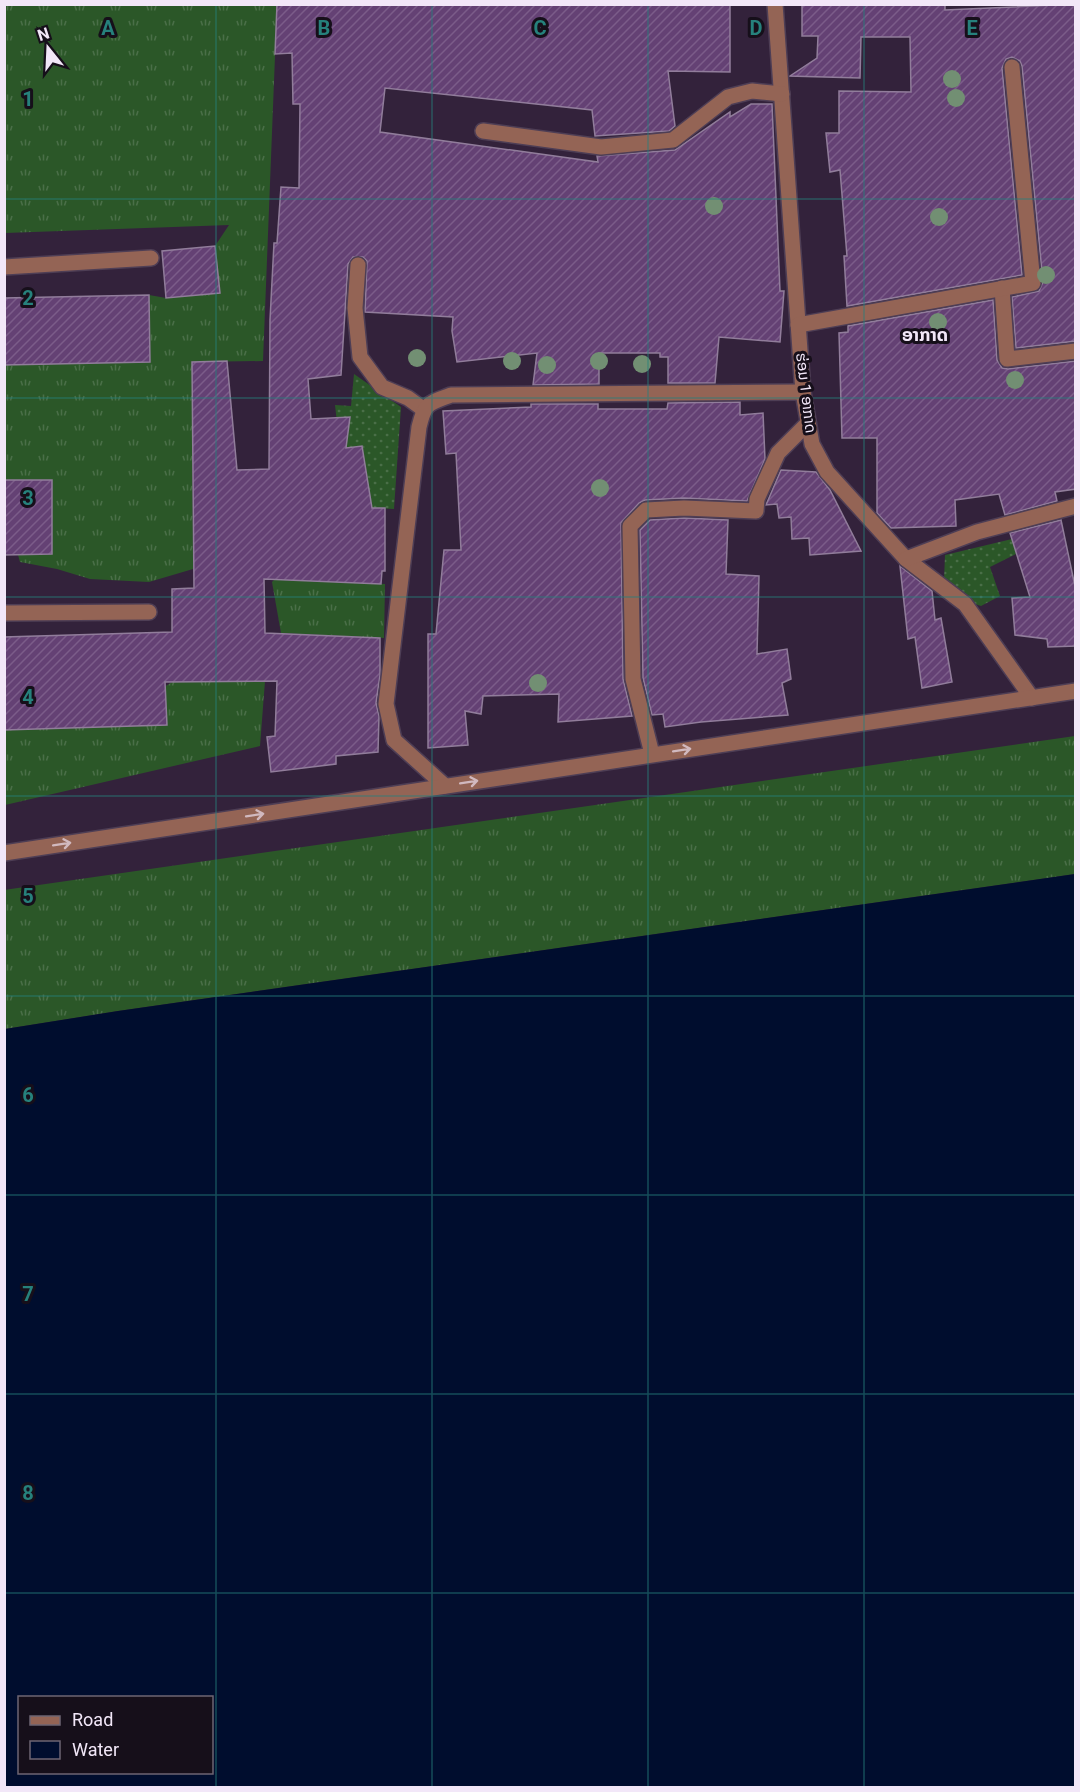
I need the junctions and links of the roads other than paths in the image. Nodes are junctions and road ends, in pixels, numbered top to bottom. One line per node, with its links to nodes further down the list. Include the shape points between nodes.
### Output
1 (776, 4): 3 (street, ຮ່ອມ 1 ອາກາດ)
2 (1012, 67): 8 (street, via 1033,283)
3 (782, 94): 4 (street, via 752,91 728,97 673,140 601,147); 9 (street, ຮ່ອມ 1 ອາກາດ)
4 (483, 131)
5 (151, 258): 7 (street)
6 (358, 265): 12 (street, via 355,308 360,357 382,387)
7 (4, 267)
8 (1002, 288): 9 (street); 10 (street, via 1007,359)
9 (798, 325): 11 (street, ຮ່ອມ 1 ອາກາດ)
10 (1076, 351)
11 (803, 392): 12 (street, via 451,395); 13 (street, ຮ່ອມ 1 ອາກາດ)
12 (423, 409): 21 (street, via 386,704 394,740)
13 (808, 423): 15 (street, ຮ່ອມ 1 ອາກາດ, via 812,444 826,472); 20 (street, via 778,453 757,499 756,511 646,510 630,526 633,680)
14 (1076, 506): 15 (street, via 977,531)
15 (906, 559): 19 (street, ຮ່ອມ 1 ອາກາດ, via 964,604)
16 (149, 612): 17 (street)
17 (4, 613)
18 (1076, 692): 19 (street)
19 (1032, 698): 20 (street, one-way to 19)
20 (652, 754): 21 (street, one-way to 20)
21 (445, 786): 22 (street, one-way to 21)
22 (4, 853)

